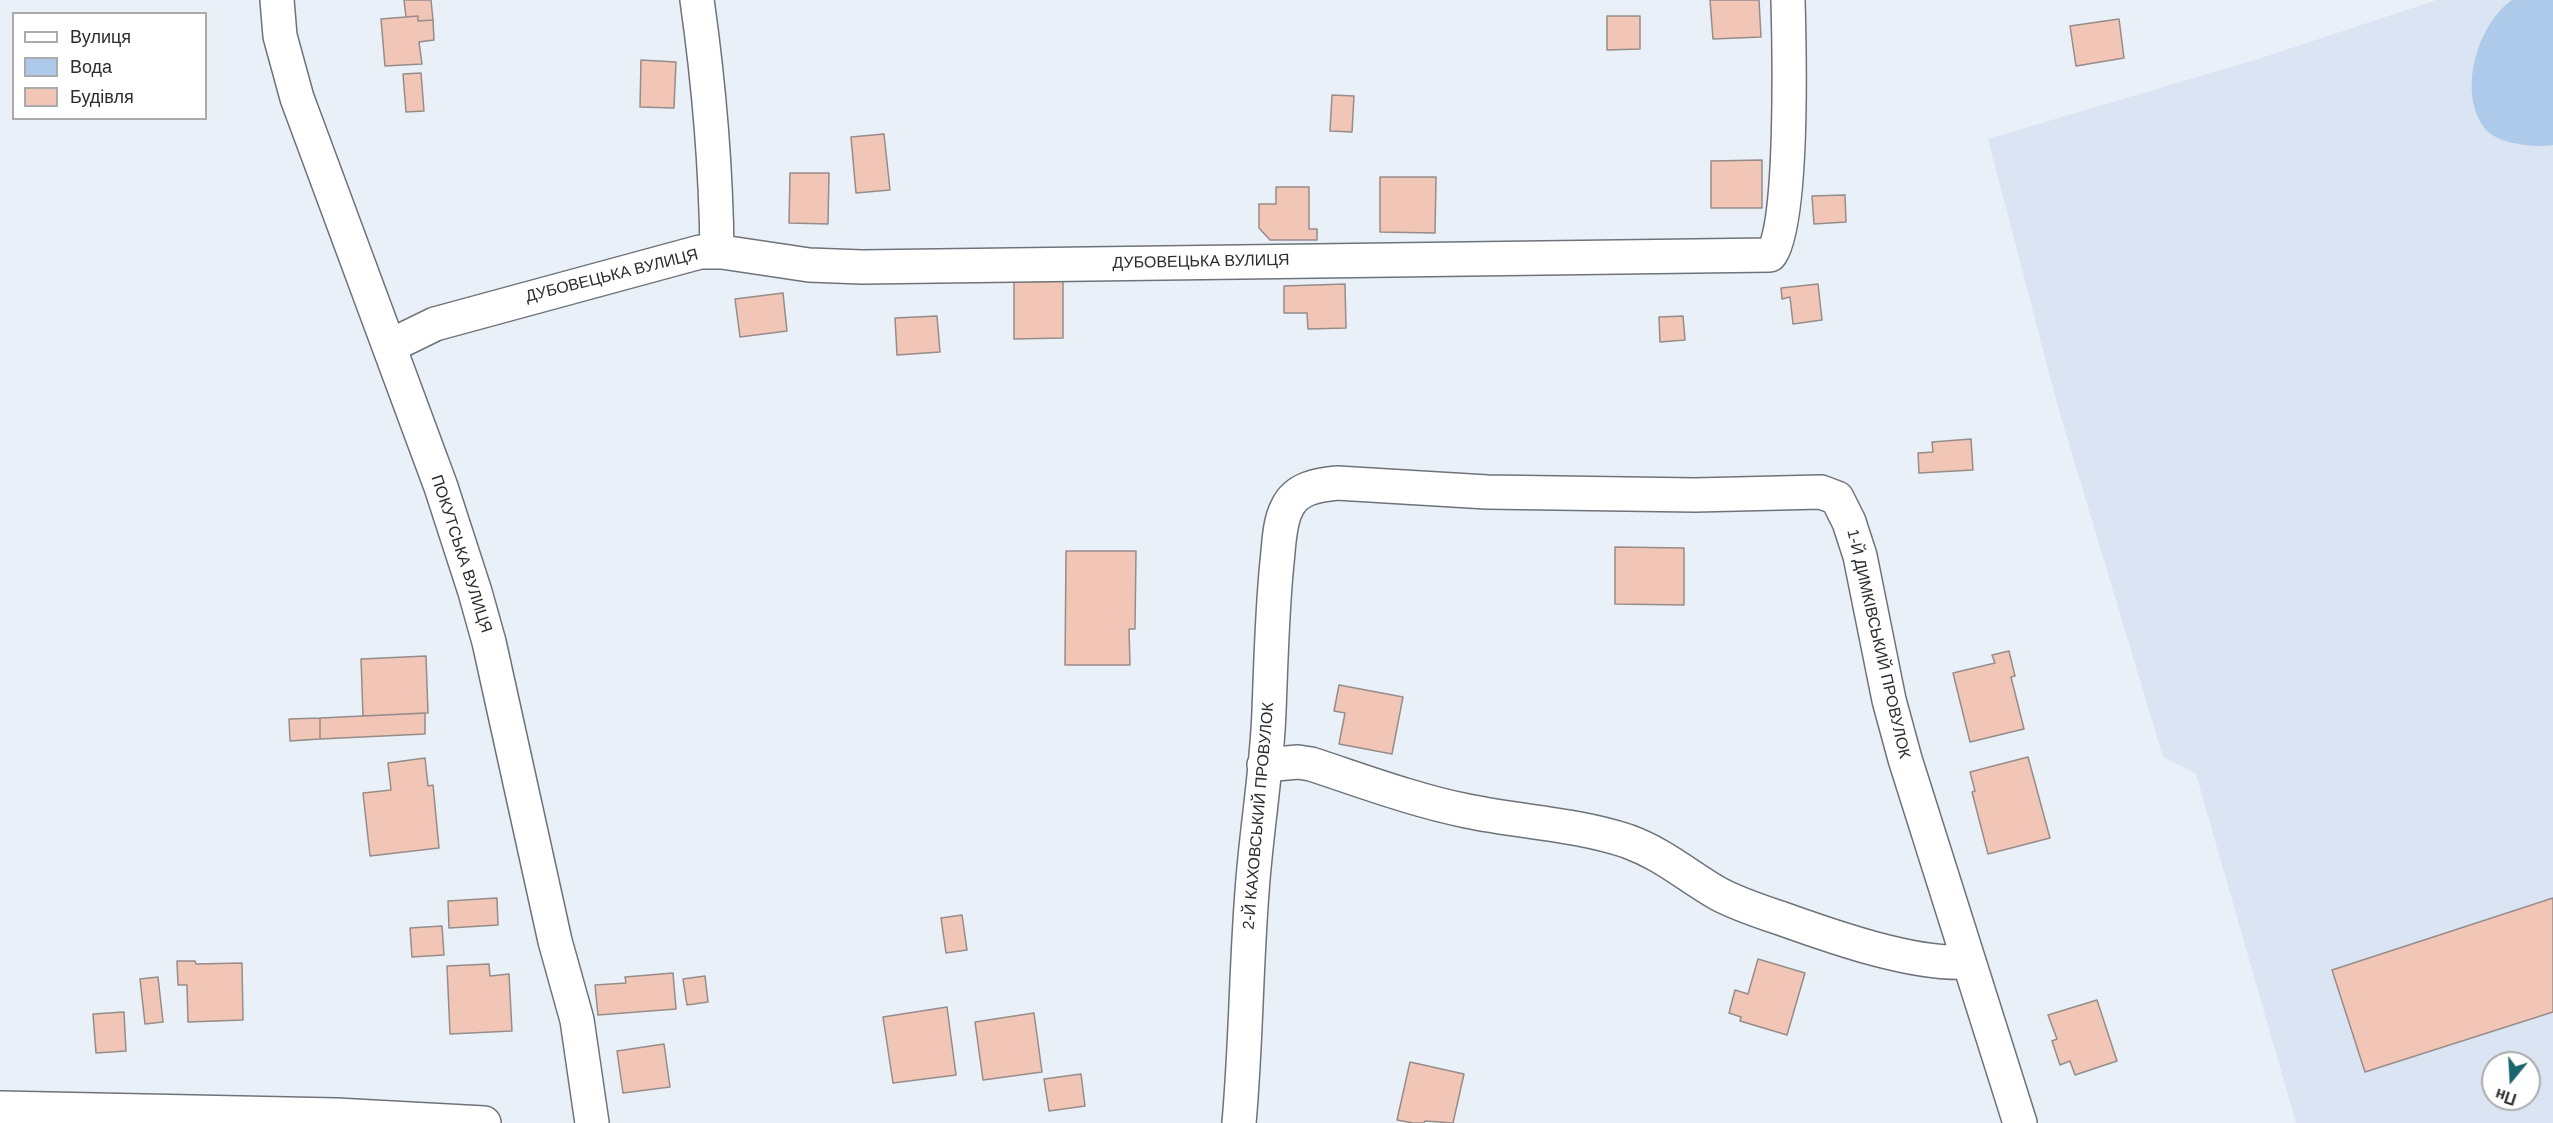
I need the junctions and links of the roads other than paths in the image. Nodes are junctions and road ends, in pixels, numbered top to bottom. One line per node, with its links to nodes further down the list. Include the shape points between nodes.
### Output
1 (277, 0): 5 (street, ПОКУТСЬКА ВУЛИЦЯ, via 280,36 294,90)
2 (697, 0): 4 (street, via 716,169)
3 (1788, 0): 4 (street, ДУБОВЕЦЬКА ВУЛИЦЯ, via 1790,114 1786,177 1779,244 1770,255 862,267 809,265)
4 (717, 252): 5 (street, ДУБОВЕЦЬКА ВУЛИЦЯ, via 700,252 435,324)
5 (390, 346): 11 (street, ПОКУТСЬКА ВУЛИЦЯ, via 441,487 489,642 576,1020)
6 (1286, 509): 7 (street, 2-Й КАХОВСЬКИЙ ПРОВУЛОК, via 1272,608); 8 (street, 1-Й ДИМКІВСЬКИЙ ПРОВУЛОК, via 1291,500 1314,486 1337,483 1498,492 1832,495 1842,504 1860,556 1895,723)
7 (1264, 765): 8 (street, via 1311,764 1428,803 1626,841 1660,855 1733,901 1812,930 1928,961); 12 (street, 2-Й КАХОВСЬКИЙ ПРОВУЛОК, via 1252,891)
8 (1969, 962): 13 (street, 1-Й ДИМКІВСЬКИЙ ПРОВУЛОК)
9 (0, 1108): 10 (street, via 336,1115)
10 (484, 1123)
11 (592, 1123)
12 (1239, 1123)
13 (2020, 1123)

